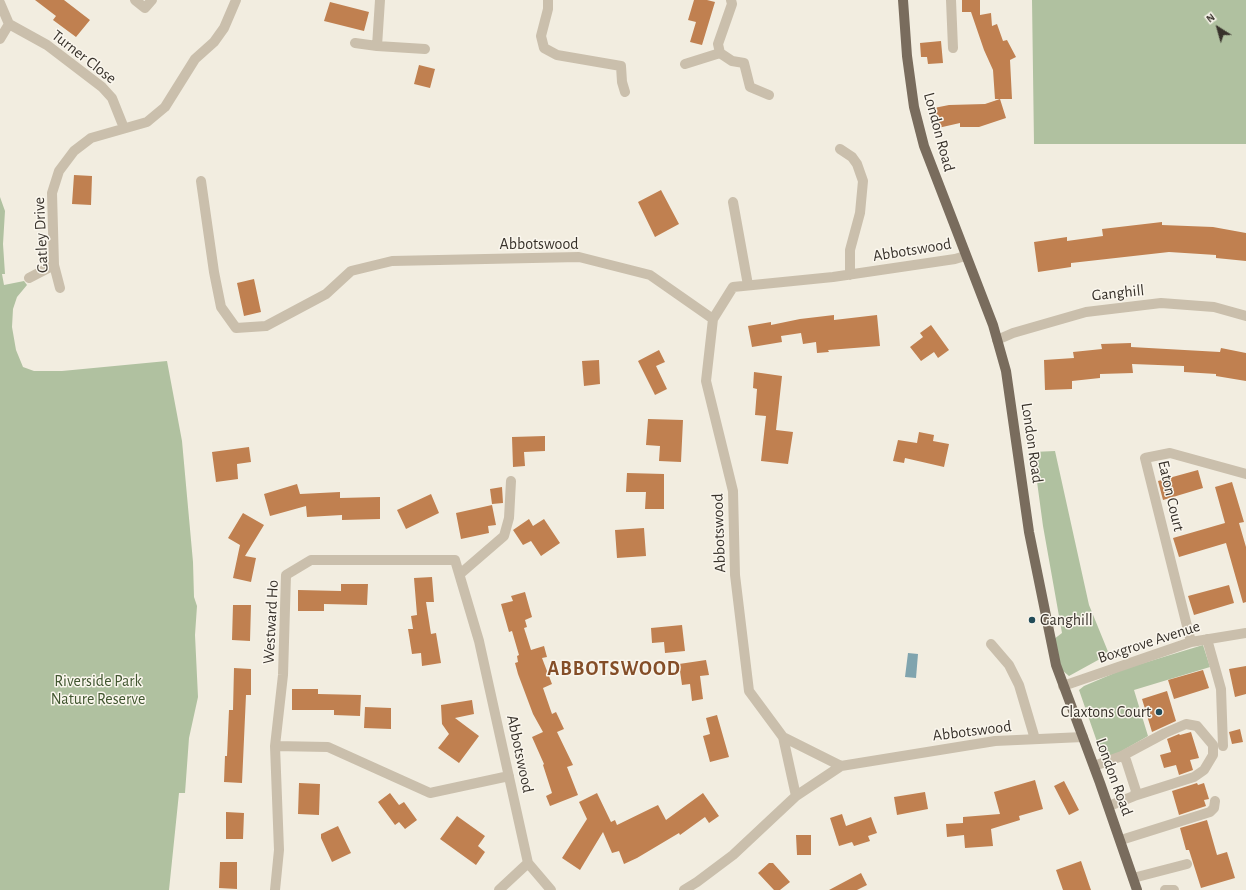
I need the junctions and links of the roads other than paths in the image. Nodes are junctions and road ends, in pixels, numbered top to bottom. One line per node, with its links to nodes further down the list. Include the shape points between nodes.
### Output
1 (135, 0): 2 (street, via 145,8)
2 (152, 0)
3 (380, 0): 13 (street)
4 (548, 0): 18 (street, via 541,36 544,48 557,55 621,66 622,82)
5 (731, 0): 16 (street, via 732,4 718,44)
6 (903, 0): 24 (main road, London Road, via 914,107 930,164)
7 (951, 0): 14 (street)
8 (233, 1): 20 (street, Gatley Drive, via 224,28 214,42 195,59 165,107 147,122)
9 (0, 3): 10 (street)
10 (9, 24): 11 (street); 20 (street, Turner Close, via 47,45 102,87 112,98)
11 (0, 39)
12 (355, 44): 13 (street)
13 (377, 46): 15 (street)
14 (953, 48)
15 (425, 49)
16 (720, 53): 17 (street); 19 (street, via 732,61 744,63 750,86)
17 (685, 64)
18 (626, 92)
19 (769, 95)
20 (124, 128): 25 (street, Gatley Drive, via 91,138 74,150 59,171 52,193)
21 (840, 149): 26 (street, via 857,164 863,182 860,213 851,245)
22 (201, 181): 31 (street, Abbotswood, via 221,307 236,328 266,326 326,294 351,271 392,261 579,257 650,275)
23 (733, 202): 28 (street)
24 (965, 256): 26 (street, Abbotswood); 32 (main road, London Road)
25 (54, 265): 27 (street); 29 (street, Gatley Drive)
26 (850, 275): 28 (street, Abbotswood)
27 (30, 278)
28 (748, 285): 31 (street, Abbotswood, via 733,287)
29 (60, 288)
30 (1246, 316): 32 (street, Ganghill, via 1214,307 1161,303 1086,312)
31 (713, 319): 42 (street, Abbotswood, via 706,381 733,491 735,576 749,691)
32 (997, 340): 41 (main road, London Road, via 1006,371 1036,569 1050,642)
33 (1246, 474): 39 (street, Eaton Court, via 1170,453 1145,458)
34 (511, 481): 36 (street, via 509,518 504,536)
35 (455, 560): 36 (street, Abbotswood); 45 (street, Westward Ho, via 311,560 286,575 283,675)
36 (460, 574): 50 (street, Abbotswood, via 479,641)
37 (1246, 633): 38 (street, Boxgrove Avenue)
38 (1207, 639): 39 (street, Boxgrove Avenue); 46 (street, via 1221,689)
39 (1191, 642): 41 (street, Boxgrove Avenue)
40 (991, 644): 44 (street, via 1009,665 1019,685)
41 (1063, 686): 43 (main road, London Road)
42 (783, 737): 48 (street, Abbotswood); 51 (street, Abbotswood)
43 (1084, 737): 44 (street, Abbotswood); 49 (main road, London Road)
44 (1034, 739): 48 (street, Abbotswood, via 995,741)
45 (275, 746): 50 (street, via 328,747 430,793); 59 (street, Westward Ho, via 279,850)
46 (1223, 746)
47 (1122, 756): 49 (street); 52 (street, via 1126,760 1136,791); 52 (street, via 1186,724 1197,726 1213,744 1213,755 1204,770 1194,777)
48 (841, 766): 51 (street, Abbotswood)
49 (1094, 766): 54 (main road, London Road)
50 (510, 776): 56 (street, Abbotswood)
51 (796, 796): 62 (street, Abbotswood, via 733,855)
52 (1134, 796): 54 (street)
53 (1214, 801): 55 (street, via 1214,808 1210,812)
54 (1108, 806): 55 (main road, London Road)
55 (1121, 840): 58 (main road, London Road)
56 (528, 863): 60 (street); 61 (street, Abbotswood)
57 (1187, 864): 58 (street)
58 (1133, 878): 63 (main road, London Road)
59 (275, 890)
60 (499, 890)
61 (551, 890)
62 (684, 890)
63 (1137, 890)
64 (1165, 890): 65 (street)
65 (1174, 890)

